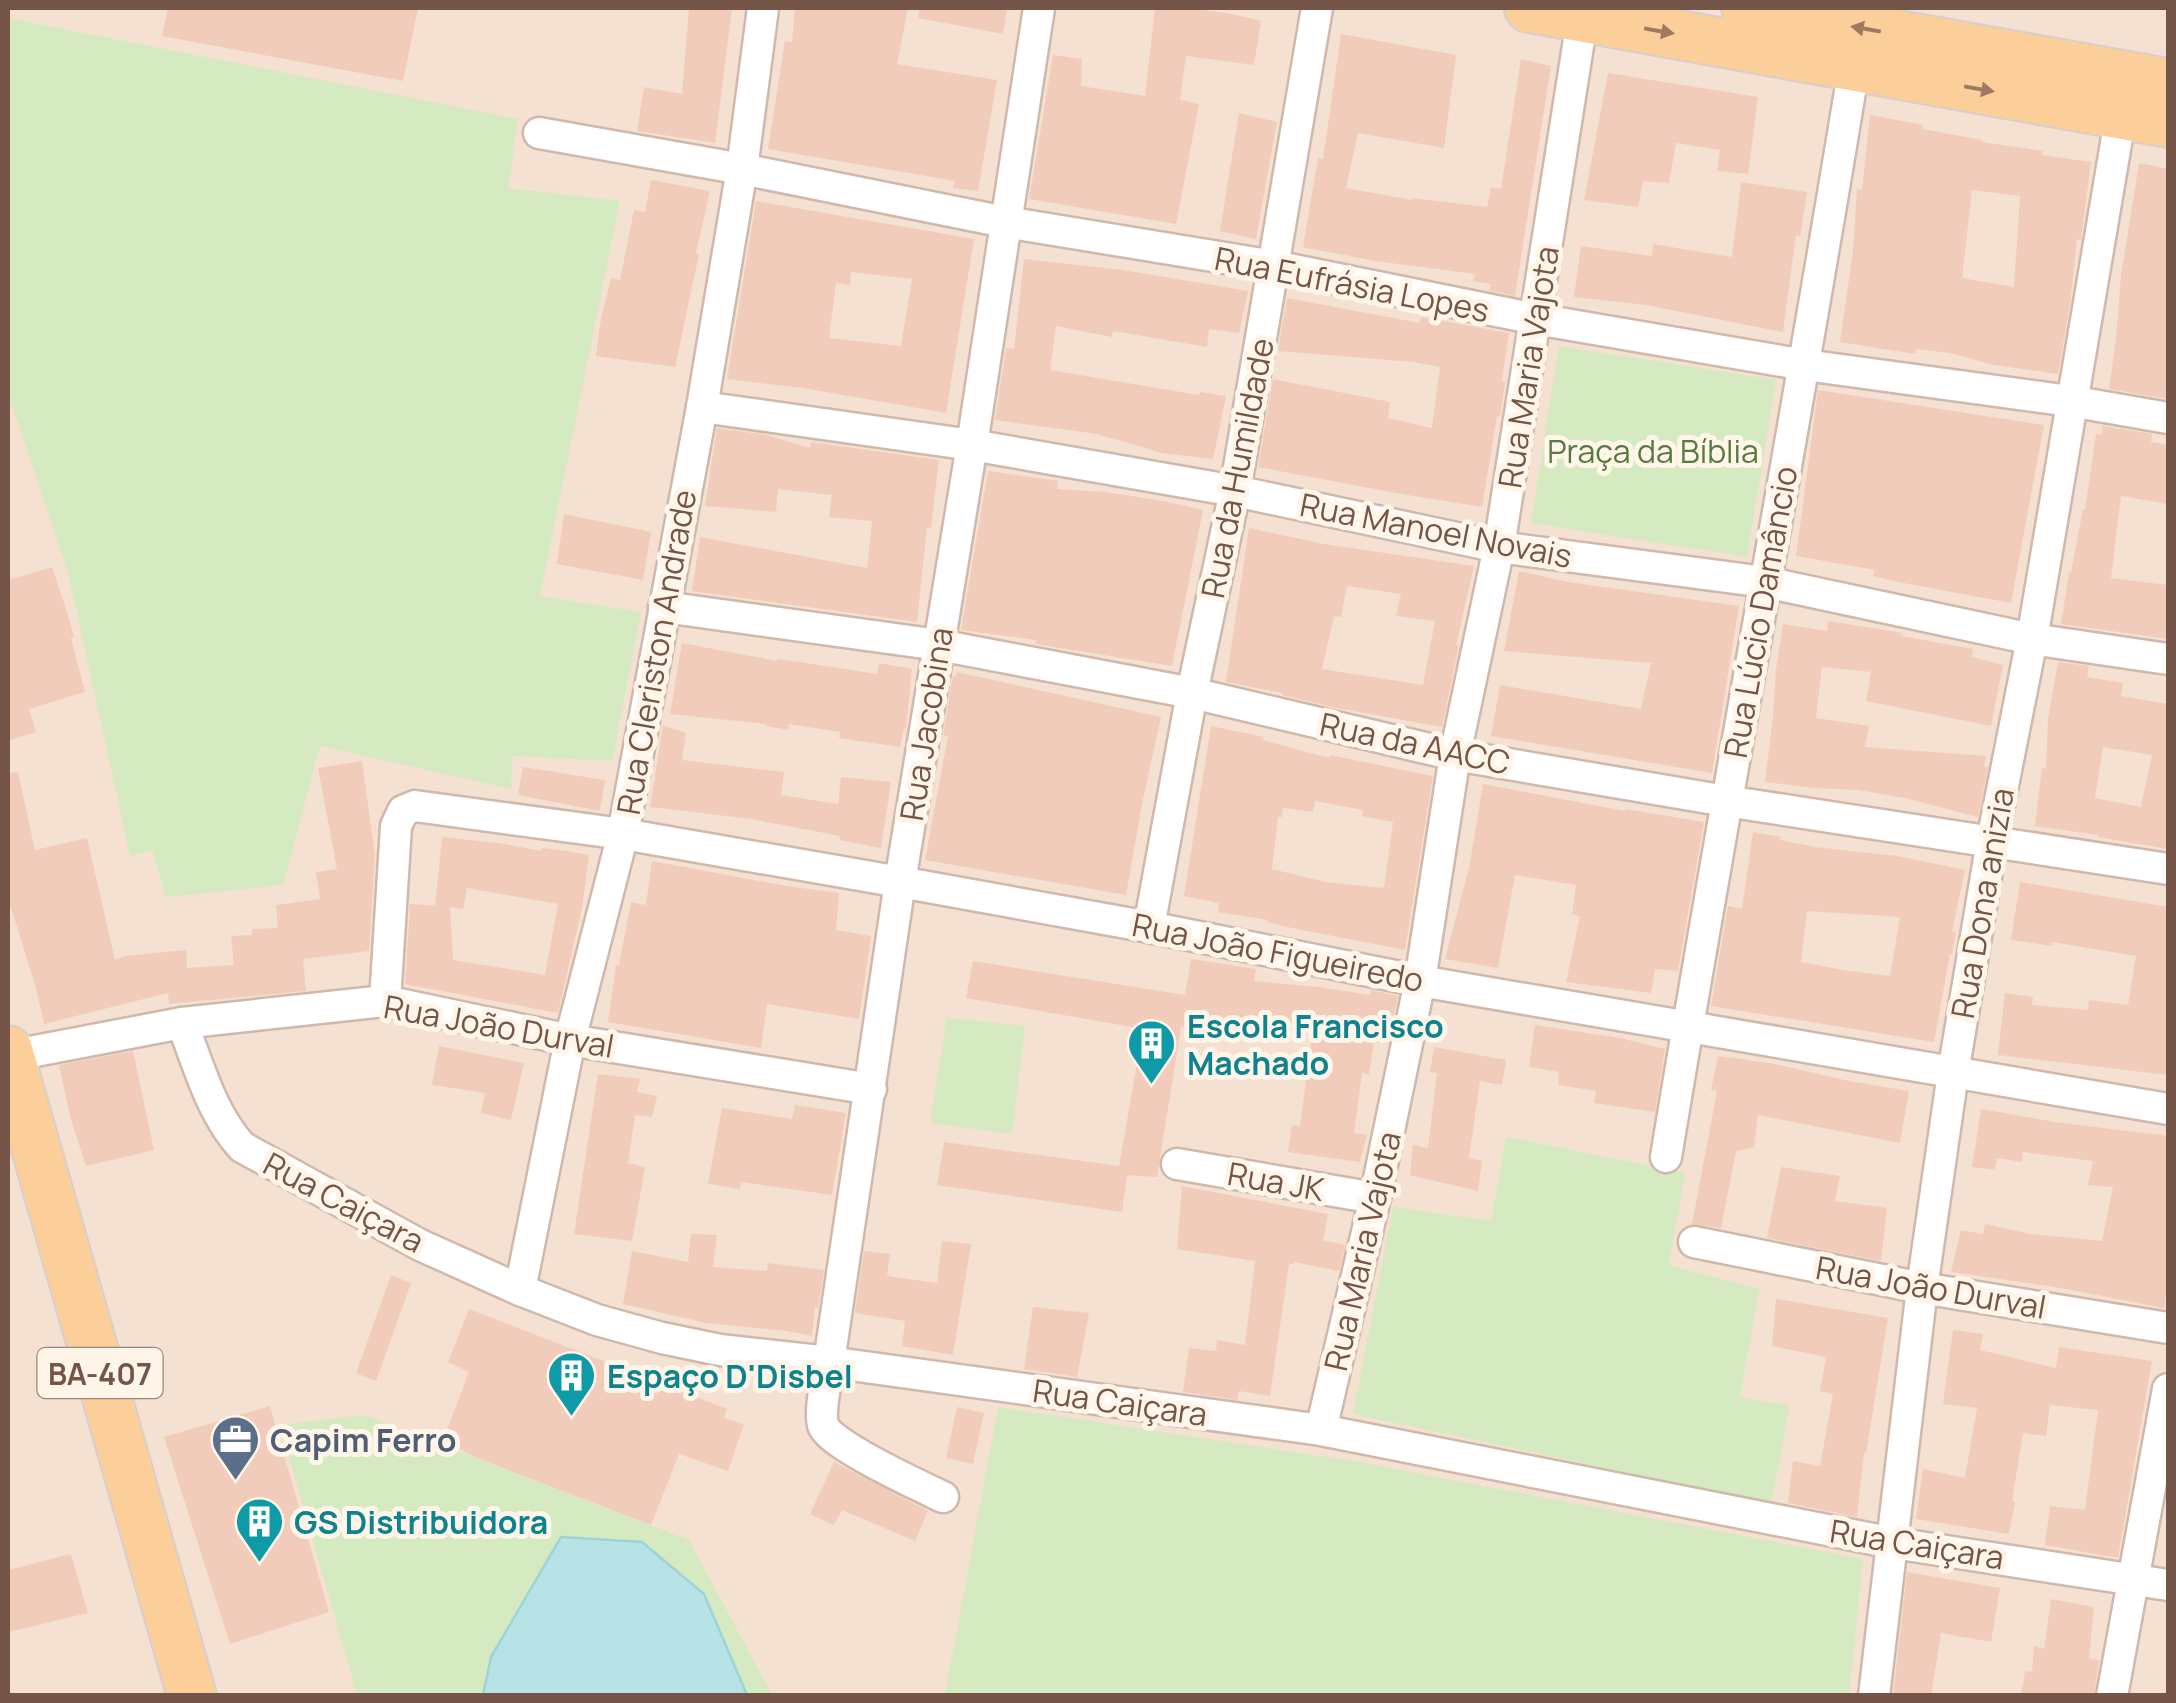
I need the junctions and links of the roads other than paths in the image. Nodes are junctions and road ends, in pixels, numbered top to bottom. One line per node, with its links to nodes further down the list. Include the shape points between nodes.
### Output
1 (764, 8): 12 (street, Rua Cleriston Andrade)
2 (1039, 8): 13 (street, Rua Jacobina)
3 (1318, 8): 14 (street, Rua da Humildade)
4 (1529, 8): 6 (main road)
5 (1746, 8): 8 (main road, one-way to 5)
6 (1583, 12): 7 (main road, one-way to 7); 15 (street, Rua Maria Vajota)
7 (1854, 67): 9 (main road, one-way to 9); 16 (street, Rua Lúcio Damâncio)
8 (2168, 83)
9 (2121, 114): 10 (main road); 17 (street, Rua Dona anizia)
10 (2168, 123)
11 (539, 133): 12 (street, Rua Eufrásia Lopes)
12 (742, 169): 13 (street, Rua Eufrásia Lopes); 18 (street, Rua Cleriston Andrade)
13 (1005, 222): 14 (street, Rua Eufrásia Lopes); 20 (street, Rua Jacobina)
14 (1274, 266): 15 (street, Rua Eufrásia Lopes); 21 (street, Rua da Humildade)
15 (1536, 319): 16 (street, Rua Eufrásia Lopes); 22 (street, Rua Maria Vajota)
16 (1805, 366): 17 (street, Rua Eufrásia Lopes); 23 (street, Rua Lúcio Damâncio)
17 (2070, 400): 19 (street, Rua Eufrásia Lopes); 25 (street, Rua Dona anizia)
18 (702, 406): 20 (street, Rua Manoel Novais); 24 (street, Rua Cleriston Andrade)
19 (2168, 418)
20 (972, 445): 21 (street, Rua Manoel Novais); 26 (street, Rua Jacobina)
21 (1235, 491): 22 (street, Rua Manoel Novais); 28 (street, Rua da Humildade)
22 (1499, 547): 23 (street, Rua Manoel Novais); 29 (street, Rua Maria Vajota)
23 (1764, 582): 25 (street, Rua Manoel Novais); 30 (street, Rua Lúcio Damâncio)
24 (664, 607): 26 (street, Rua da AACC); 31 (street, Rua Cleriston Andrade)
25 (2032, 639): 27 (street, Rua Manoel Novais); 32 (street, Rua Dona anizia)
26 (939, 645): 28 (street, Rua da AACC); 34 (street, Rua Jacobina)
27 (2168, 660)
28 (1192, 692): 29 (street, Rua da AACC); 35 (street, Rua da Humildade)
29 (1455, 755): 30 (street, Rua da AACC); 36 (street, Rua Maria Vajota)
30 (1726, 801): 32 (street, Rua da AACC); 39 (street, Rua Lúcio Damâncio)
31 (623, 834): 34 (street, Rua João Figueiredo); 37 (street, Rua João Figueiredo, via 415,806 402,810); 40 (street, Rua Cleriston Andrade)
32 (1992, 841): 33 (street, Rua da AACC); 42 (street, Rua Dona anizia)
33 (2168, 870)
34 (900, 882): 35 (street, Rua João Figueiredo); 43 (street, Rua Jacobina)
35 (1148, 927): 36 (street, Rua João Figueiredo)
36 (1420, 980): 39 (street, Rua João Figueiredo); 47 (street, Rua Maria Vajota)
37 (384, 1001): 38 (street, Rua João Durval); 40 (street, Rua João Durval)
38 (182, 1023): 41 (street, Rua João Durval); 50 (street, Rua Caiçara, via 215,1108 242,1147 420,1245)
39 (1687, 1028): 42 (street, Rua João Figueiredo); 45 (street, Rua Lúcio Damâncio)
40 (570, 1040): 43 (street, Rua João Durval); 50 (street, Rua Cleriston Andrade)
41 (8, 1053): 59 (main road, BA-407)
42 (1953, 1073): 44 (street, Rua João Figueiredo); 49 (street, Rua Dona anizia)
43 (871, 1089): 52 (street, Rua Jacobina)
44 (2168, 1110)
45 (1666, 1157)
46 (1177, 1164): 47 (street, Rua JK)
47 (1375, 1198): 54 (street, Rua Maria Vajota)
48 (1694, 1242): 49 (street, Rua João Durval)
49 (1922, 1288): 51 (street, Rua João Durval); 56 (street, Rua Dona anizia)
50 (520, 1290): 52 (street, Rua Caiçara, via 662,1338)
51 (2168, 1328)
52 (829, 1362): 54 (street, Rua Caiçara); 55 (street, Rua Jacobina, via 826,1431)
53 (2168, 1389): 57 (street)
54 (1322, 1430): 56 (street, Rua Caiçara)
55 (943, 1498)
56 (1892, 1543): 57 (street, Rua Caiçara); 60 (street, Rua Dona anizia)
57 (2135, 1578): 58 (street, Rua Caiçara); 61 (street)
58 (2168, 1585)
59 (192, 1696)
60 (1874, 1696)
61 (2112, 1696)

